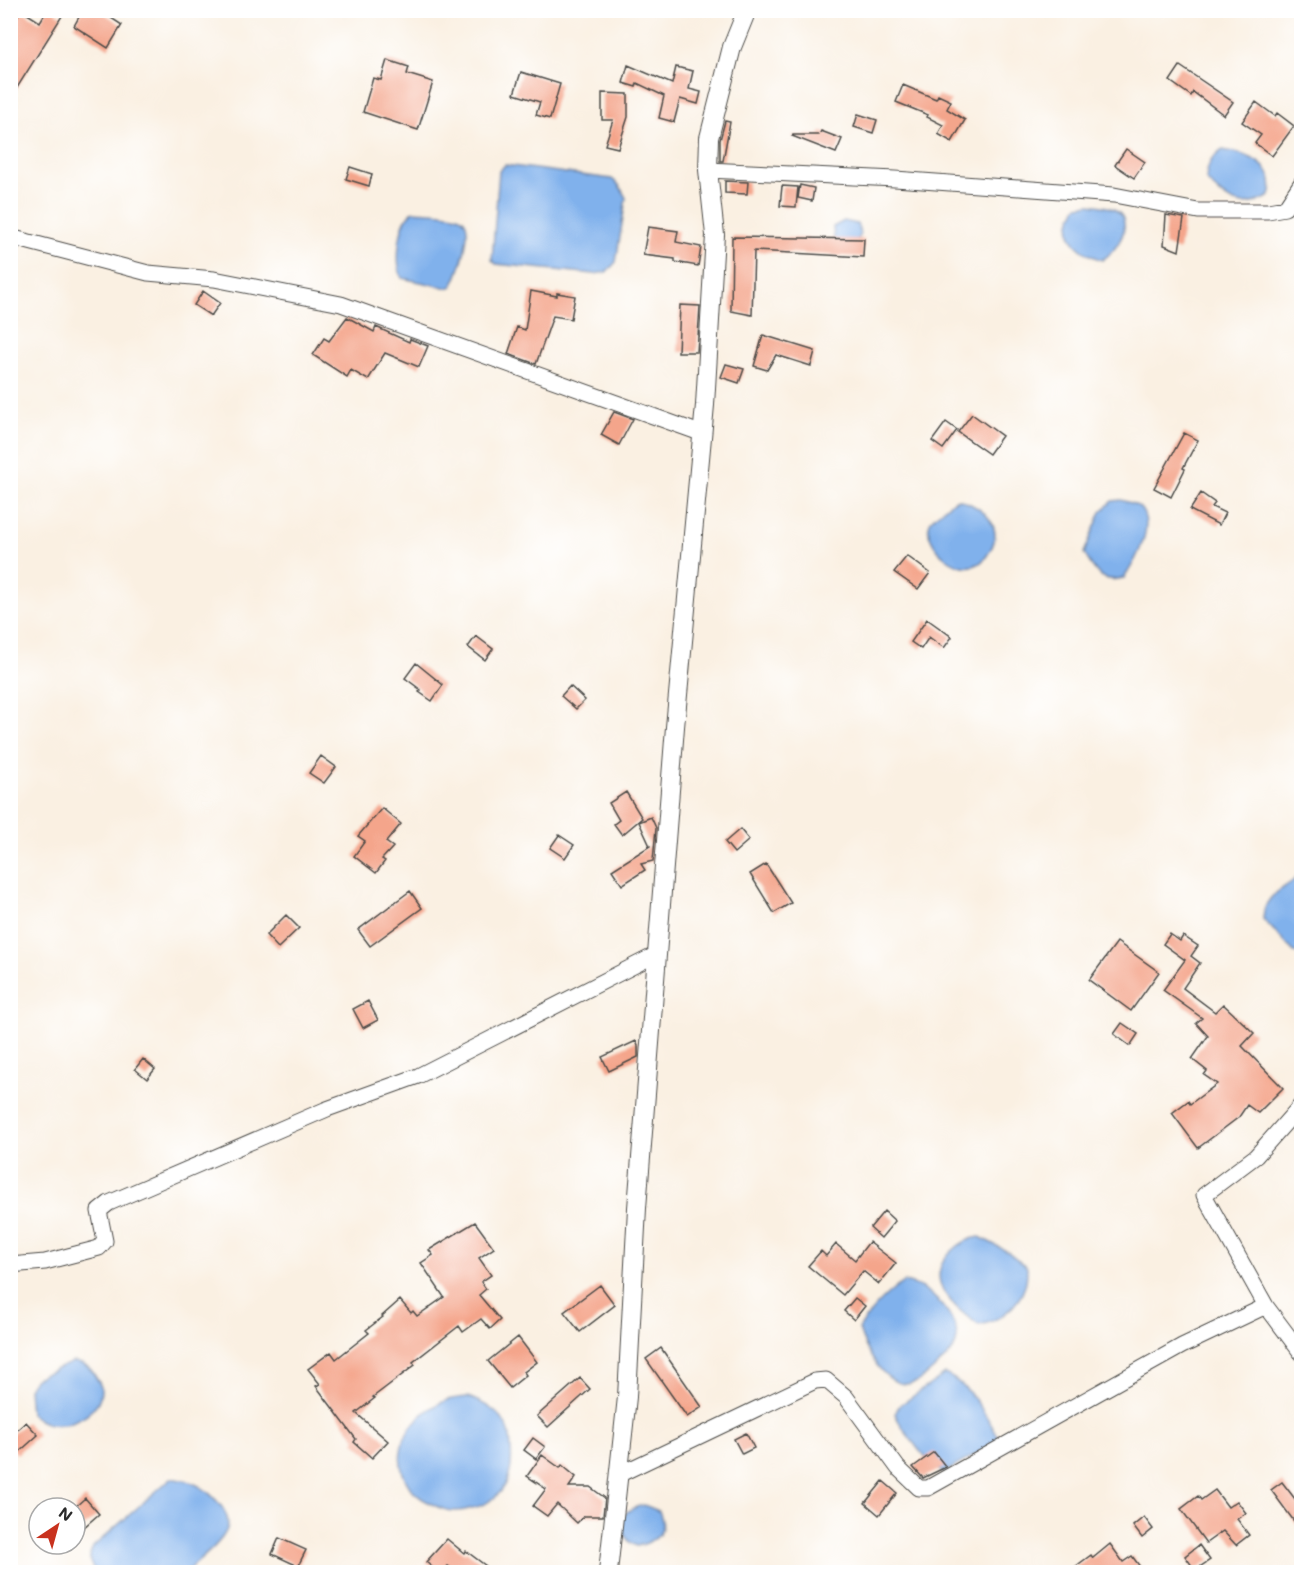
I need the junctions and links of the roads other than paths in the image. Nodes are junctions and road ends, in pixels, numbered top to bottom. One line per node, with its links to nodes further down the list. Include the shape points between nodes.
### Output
1 (747, 10): 2 (street, via 732,47 709,138)
2 (708, 170): 3 (street, via 1114,195 1198,211 1285,208); 5 (street, via 716,235)
3 (1302, 182)
4 (10, 237): 5 (street, via 148,273 214,279 341,304)
5 (703, 434): 6 (street)
6 (657, 954): 8 (street, via 418,1076 327,1109 109,1203 99,1211 105,1241 99,1248 45,1262); 11 (street, via 627,1396)
7 (1302, 1104): 9 (street, via 1256,1156 1204,1195)
8 (10, 1265)
9 (1266, 1306): 10 (street); 11 (street, via 1182,1346 928,1488 919,1488 906,1476 846,1397 826,1380 815,1381)
10 (1302, 1354)
11 (618, 1475): 12 (street)
12 (608, 1572)

